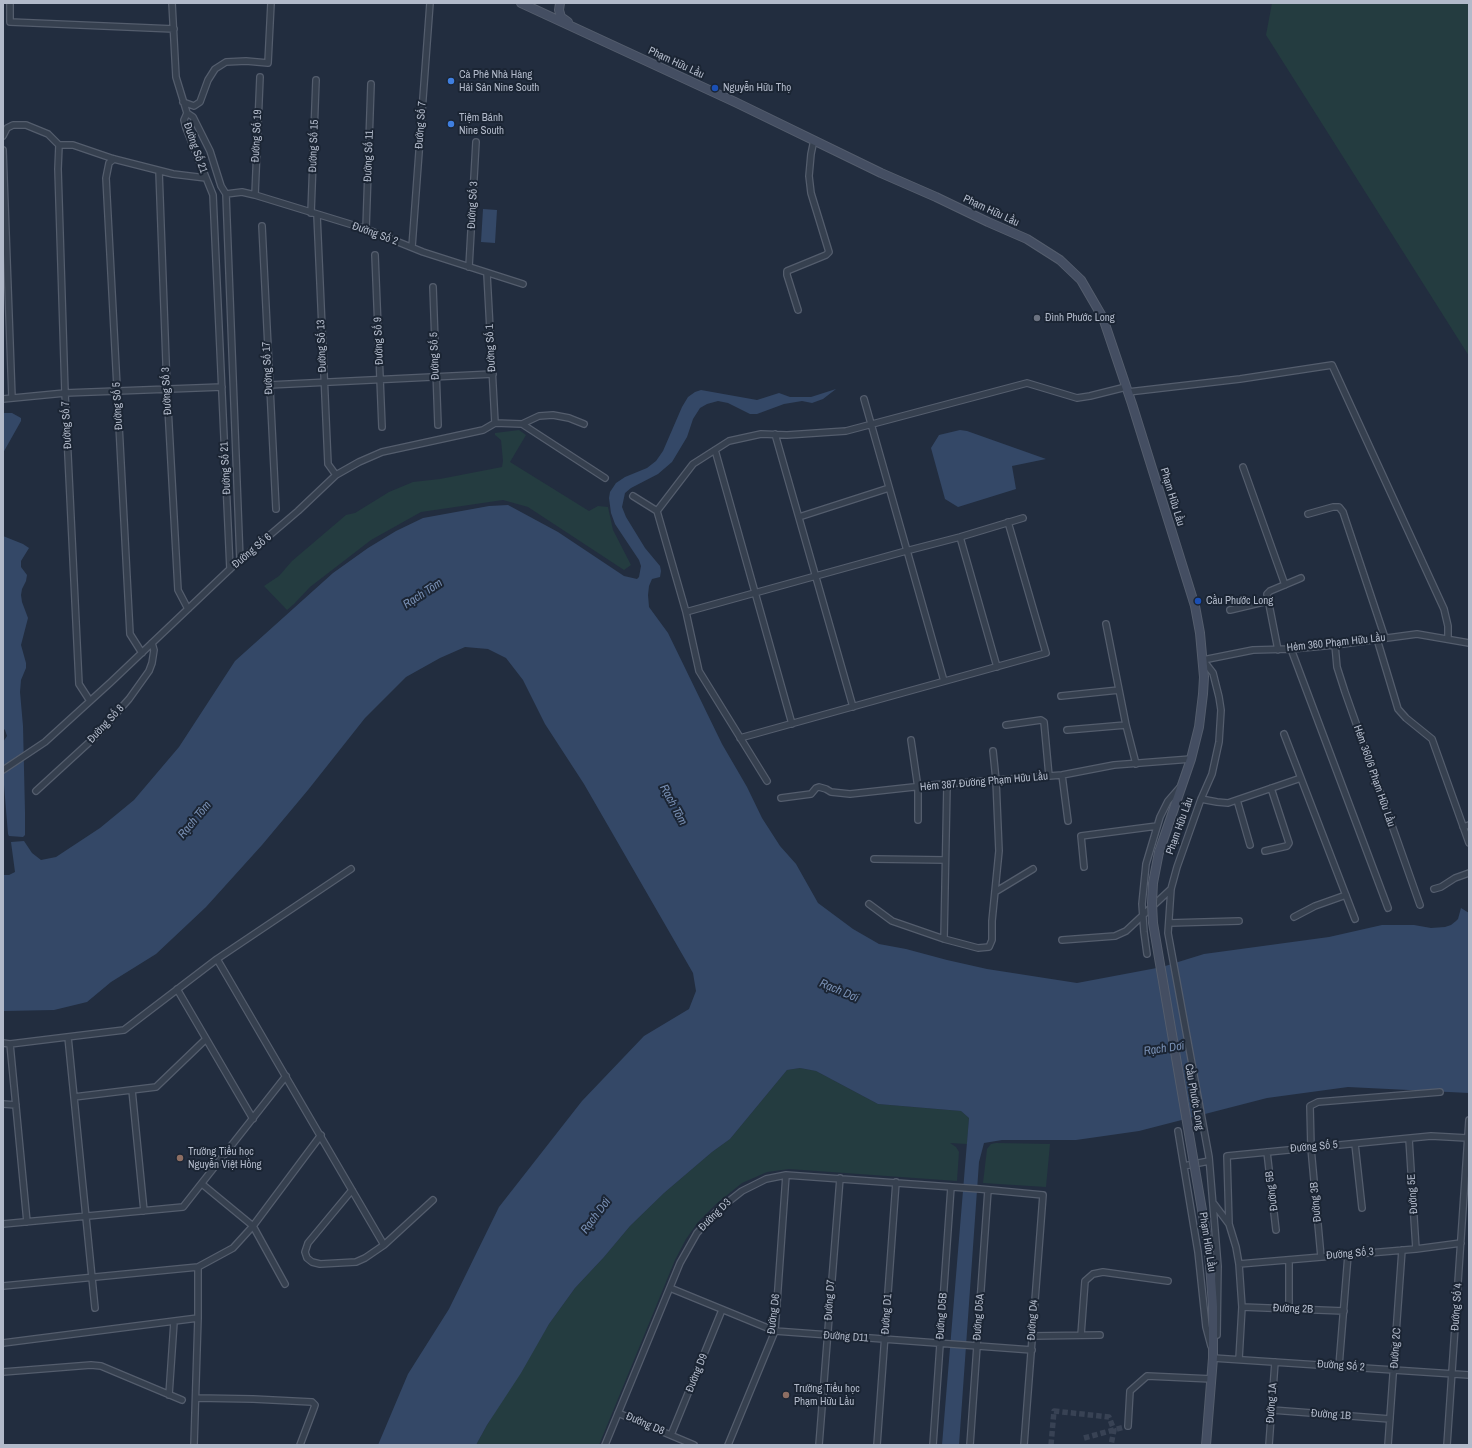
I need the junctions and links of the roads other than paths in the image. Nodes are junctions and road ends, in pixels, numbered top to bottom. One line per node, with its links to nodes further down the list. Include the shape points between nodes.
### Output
1 (10, 3): 8 (street, via 10,22)
2 (172, 3): 8 (street)
3 (271, 3): 12 (street, via 268,63 226,62 215,69 200,102 194,106)
4 (430, 3): 27 (street, Đường Số 7)
5 (521, 3): 7 (main road, Phạm Hữu Lầu)
6 (560, 3): 7 (main road, via 561,17)
7 (575, 28): 15 (main road, Phạm Hữu Lầu)
8 (174, 29): 12 (street, via 176,77)
9 (260, 77): 23 (street, Đường Số 19)
10 (316, 80): 24 (street, Đường Số 15)
11 (371, 84): 26 (street, Đường Số 11)
12 (183, 102): 13 (street)
13 (187, 113): 21 (street, Đường Số 21, via 184,120 186,128); 22 (street, Đường Số 21, via 194,116)
14 (3, 136): 17 (street, via 7,128 13,125 26,125 48,134)
15 (814, 140): 33 (street, via 810,187 829,252 787,272); 41 (main road, Phạm Hữu Lầu, via 1027,239 1060,260 1081,280 1103,318)
16 (476, 142): 29 (street, Đường Số 3)
17 (59, 145): 19 (street, via 73,145); 43 (street, Đường Số 7)
18 (3, 150): 44 (street)
19 (114, 159): 20 (street); 42 (street, Đường Số 5, via 109,163 106,178)
20 (158, 171): 21 (street); 40 (street, Đường Số 3)
21 (206, 178): 39 (street, Đường Số 21, via 213,195)
22 (226, 194): 23 (street, Đường Số 2, via 242,192); 68 (street, Đường Số 21)
23 (255, 195): 24 (street, Đường Số 2)
24 (314, 214): 26 (street, Đường Số 2); 37 (street, Đường Số 13)
25 (262, 226): 38 (street, Đường Số 17)
26 (366, 229): 27 (street, Đường Số 2)
27 (412, 247): 29 (street, Đường Số 2)
28 (376, 255): 36 (street, Đường Số 9)
29 (469, 267): 30 (street, Đường Số 2)
30 (487, 274): 31 (street, Đường Số 2); 34 (street, Đường Số 1)
31 (523, 284)
32 (432, 286): 35 (street, Đường Số 5)
33 (798, 310)
34 (493, 374): 35 (street); 47 (street, Đường Số 1)
35 (436, 377): 36 (street); 50 (street, Đường Số 5)
36 (380, 380): 37 (street); 52 (street, Đường Số 9)
37 (324, 382): 38 (street); 56 (street, Đường Số 13, via 328,464)
38 (269, 385): 60 (street, Đường Số 17)
39 (222, 387): 40 (street); 69 (street, Đường Số 21)
40 (167, 389): 42 (street); 75 (street, Đường Số 3, via 178,590)
41 (1127, 390): 51 (street, via 1077,398 1027,383); 81 (street, via 1240,379 1332,364 1444,609); 88 (main road, Phạm Hữu Lầu, via 1195,606)
42 (117, 391): 43 (street); 87 (street, Đường Số 5, via 130,634)
43 (65, 393): 44 (street); 93 (street, Đường Số 7, via 79,684)
44 (12, 398): 45 (street)
45 (3, 399)
46 (864, 399): 51 (street)
47 (495, 423): 48 (street); 56 (street, Đường Số 6, via 483,430 382,452)
48 (522, 424): 49 (street, via 539,416 553,415); 57 (street)
49 (584, 424)
50 (438, 425)
51 (871, 425): 53 (street, via 846,431); 58 (street)
52 (382, 427)
53 (775, 434): 54 (street, via 761,434 729,441); 63 (street)
54 (715, 450): 61 (street, via 693,464); 73 (street)
55 (1243, 468): 72 (street)
56 (336, 475): 68 (street, Đường Số 6)
57 (605, 478)
58 (889, 488): 63 (street); 67 (street)
59 (633, 496): 61 (street)
60 (276, 509)
61 (657, 511): 77 (street)
62 (1308, 514): 79 (street, via 1333,507 1339,507 1343,512)
63 (799, 517): 70 (street)
64 (1023, 518): 65 (street)
65 (1008, 522): 66 (street); 89 (street, via 1046,653)
66 (960, 538): 67 (street); 89 (street)
67 (906, 551): 70 (street); 90 (street)
68 (240, 561): 69 (street, Đường Số 6)
69 (230, 569): 75 (street, Đường Số 6)
70 (816, 576): 73 (street); 94 (street)
71 (1301, 578): 72 (street)
72 (1285, 585): 74 (street, via 1267,594)
73 (755, 593): 77 (street); 95 (street)
74 (1268, 601): 76 (street); 86 (street)
75 (188, 609): 82 (street, Đường Số 6)
76 (1230, 610)
77 (686, 612): 100 (street, via 699,671)
78 (1106, 624): 91 (street)
79 (1385, 638): 80 (street, Hẻm 360 Phạm Hữu Lầu); 81 (street, Hẻm 360 Phạm Hữu Lầu, via 1417,634)
80 (1377, 639): 84 (street, Hẻm 360 Phạm Hữu Lầu); 123 (street, via 1398,709 1432,739)
81 (1448, 639): 83 (street, Hẻm 360 Phạm Hữu Lầu)
82 (152, 643): 87 (street, Đường Số 6); 115 (street, Đường Số 8, via 154,650 149,671 129,699 95,737)
83 (1469, 643)
84 (1335, 645): 85 (street, Hẻm 360 Phạm Hữu Lầu); 139 (street, Hẻm 360/6 Phạm Hữu Lầu, via 1337,667 1344,692)
85 (1291, 649): 86 (street, Hẻm 360 Phạm Hữu Lầu); 140 (street)
86 (1278, 650): 88 (street, Hẻm 360 Phạm Hữu Lầu, via 1253,650)
87 (142, 653): 93 (street, Đường Số 6)
88 (1203, 660): 103 (main road, Phạm Hữu Lầu, via 1202,710); 117 (street, Phạm Hữu Lầu, via 1215,678 1221,710 1219,742 1212,774)
89 (997, 667): 90 (street)
90 (944, 681): 94 (street)
91 (1119, 690): 92 (street); 97 (street)
92 (1061, 696)
93 (90, 701): 105 (street, Đường Số 6, via 45,742)
94 (853, 707): 95 (street)
95 (792, 724): 100 (street)
96 (1006, 725): 107 (street, via 1041,720 1044,722)
97 (1126, 725): 98 (street); 104 (street)
98 (1066, 730)
99 (1284, 734): 108 (street)
100 (740, 738): 109 (street)
101 (911, 740): 113 (street)
102 (993, 751): 110 (street)
103 (1191, 759): 104 (street, Hẻm 387 Đường Phạm Hữu Lầu); 111 (main road, Phạm Hữu Lầu)
104 (1136, 764): 106 (street, Hẻm 387 Đường Phạm Hữu Lầu)
105 (3, 770)
106 (1062, 775): 107 (street, Hẻm 387 Đường Phạm Hữu Lầu); 120 (street)
107 (1049, 776): 110 (street, Hẻm 387 Đường Phạm Hữu Lầu)
108 (1301, 778): 114 (street); 137 (street)
109 (767, 780)
110 (996, 780): 112 (street, Hẻm 387 Đường Phạm Hữu Lầu); 136 (street, via 999,851)
111 (1182, 784): 122 (street, Phạm Hữu Lầu, via 1168,801); 127 (main road, Phạm Hữu Lầu)
112 (947, 785): 113 (street, Hẻm 387 Đường Phạm Hữu Lầu); 129 (street)
113 (918, 788): 116 (street, Hẻm 387 Đường Phạm Hữu Lầu, via 850,794 831,792 819,787 811,794); 119 (street)
114 (1271, 788): 118 (street); 126 (street, via 1290,843)
115 (36, 791)
116 (781, 798)
117 (1201, 799): 118 (street, via 1228,803); 134 (street, Phạm Hữu Lầu)
118 (1237, 800): 125 (street)
119 (918, 820)
120 (1068, 821)
121 (1469, 825): 123 (street)
122 (1157, 826): 130 (street, via 1081,836); 141 (street, Phạm Hữu Lầu, via 1144,877)
123 (1463, 827): 124 (street)
124 (1469, 843)
125 (1250, 846)
126 (1265, 851)
127 (1159, 852): 195 (main road, Cầu Phước Long, bridge, via 1153,883 1153,923)
128 (874, 859): 129 (street)
129 (945, 860): 147 (street)
130 (1084, 867)
131 (351, 869): 150 (street)
132 (1033, 869): 136 (street)
133 (1469, 873): 135 (street)
134 (1171, 889): 141 (street); 145 (street, Phạm Hữu Lầu)
135 (1434, 889)
136 (995, 892): 147 (street, via 992,940 988,947 978,948)
137 (1346, 895): 142 (street); 143 (street)
138 (869, 904): 147 (street, via 892,921)
139 (1420, 905)
140 (1388, 908)
141 (1142, 916): 148 (street, via 1126,931 1115,936); 149 (street, Phạm Hữu Lầu)
142 (1294, 917)
143 (1355, 919)
144 (1239, 921): 145 (street)
145 (1169, 923): 146 (street, Phạm Hữu Lầu)
146 (1168, 933): 171 (street, Cầu Phước Long)
147 (944, 939)
148 (1062, 940)
149 (1147, 954)
150 (218, 958): 151 (street); 156 (street)
151 (177, 989): 152 (street, via 124,1030); 153 (street)
152 (68, 1037): 155 (street); 159 (street)
153 (206, 1039): 157 (street, via 156,1087); 162 (street)
154 (3, 1043): 155 (street)
155 (10, 1044): 161 (street)
156 (286, 1076): 162 (street); 165 (street)
157 (132, 1090): 159 (street); 184 (street)
158 (1440, 1092): 169 (street, Đường 3B, via 1315,1103 1310,1106)
159 (74, 1097): 185 (street)
160 (3, 1104): 161 (street)
161 (16, 1105): 186 (street)
162 (253, 1119): 177 (street)
163 (1469, 1120): 166 (street, Đường Số 4)
164 (1178, 1131): 172 (street, Phạm Hữu Lầu)
165 (321, 1135): 179 (street); 189 (street)
166 (1467, 1138): 167 (street, Đường Số 5, via 1431,1136); 173 (street, Đường Số 4)
167 (1409, 1139): 168 (street, Đường Số 5); 193 (street, Đường 5E)
168 (1355, 1144): 169 (street, Đường Số 5); 183 (street)
169 (1311, 1148): 170 (street, Đường Số 5); 197 (street, Đường 3B)
170 (1267, 1152): 188 (street, Đường Số 5, via 1227,1156); 190 (street, Đường 5B)
171 (1209, 1159): 172 (street); 182 (street, Phạm Hữu Lầu)
172 (1184, 1166): 223 (street, Phạm Hữu Lầu, via 1198,1252 1206,1327)
173 (1468, 1166): 191 (street, Đường Số 4)
174 (786, 1175): 175 (street, Đường D3); 205 (street, Đường D3, via 772,1176 759,1181 719,1209 691,1242); 213 (street, Đường D6)
175 (840, 1178): 176 (street, Đường D3); 214 (street, Đường D7)
176 (896, 1182): 178 (street, Đường D3); 218 (street, Đường D1)
177 (202, 1184): 184 (street, via 183,1207); 189 (street)
178 (951, 1187): 180 (street, Đường D3); 220 (street, Đường D5B)
179 (352, 1190): 192 (street); 192 (street, via 308,1243 305,1252 307,1258 320,1264 356,1262)
180 (988, 1190): 217 (street, Đường D4, via 1043,1196); 221 (street, Đường D5A)
181 (433, 1200): 192 (street)
182 (1213, 1203): 188 (street); 223 (street, Phạm Hữu Lầu, via 1218,1289 1217,1335)
183 (1362, 1208)
184 (144, 1211): 185 (street)
185 (86, 1216): 186 (street); 201 (street)
186 (27, 1222): 187 (street)
187 (3, 1224)
188 (1228, 1224): 199 (street)
189 (253, 1226): 200 (street, via 233,1248); 203 (street)
190 (1276, 1230)
191 (1461, 1243): 193 (street, Đường Số 3); 229 (street, Đường Số 4)
192 (384, 1245)
193 (1416, 1249): 194 (street, Đường Số 3)
194 (1402, 1250): 196 (street, Đường Số 3); 227 (street, Đường 2C)
195 (1209, 1251): 223 (main road, Phạm Hữu Lầu)
196 (1348, 1255): 197 (street, Đường Số 3); 210 (street)
197 (1321, 1257): 198 (street, Đường Số 3)
198 (1289, 1260): 199 (street, Đường Số 3); 208 (street)
199 (1239, 1264): 206 (street)
200 (198, 1267): 201 (street); 211 (street)
201 (92, 1277): 204 (street); 207 (street)
202 (1168, 1281): 215 (street, via 1103,1272 1093,1274 1085,1281)
203 (285, 1284)
204 (3, 1286)
205 (670, 1288): 209 (street, Đường D11); 236 (street, Đường D3)
206 (1242, 1307): 208 (street, Đường 2B); 224 (street)
207 (95, 1308)
208 (1289, 1309): 210 (street, Đường 2B)
209 (722, 1310): 213 (street, Đường D11); 239 (street, Đường D9)
210 (1344, 1311): 226 (street)
211 (198, 1318): 212 (street); 233 (street)
212 (174, 1322): 219 (street); 232 (street)
213 (774, 1331): 214 (street, Đường D11); 244 (street, Đường D6)
214 (827, 1335): 218 (street, Đường D11); 245 (street, Đường D7)
215 (1081, 1335): 216 (street); 217 (street)
216 (1100, 1335)
217 (1032, 1336): 222 (street, Đường D4)
218 (885, 1340): 220 (street, Đường D11); 246 (street, Đường D1)
219 (3, 1343)
220 (943, 1344): 221 (street, Đường D11); 247 (street, Đường D5B)
221 (977, 1346): 222 (street, Đường D11); 248 (street, Đường D5A)
222 (1032, 1350): 249 (street, Đường D4)
223 (1213, 1358): 224 (street, Đường Số 2); 231 (main road, Phạm Hữu Lầu)
224 (1239, 1359): 225 (street, Đường Số 2)
225 (1275, 1362): 226 (street, Đường Số 2); 235 (street, Đường 1A)
226 (1339, 1366): 227 (street, Đường Số 2)
227 (1394, 1370): 229 (street, Đường Số 2); 237 (street, Đường 2C)
228 (3, 1372): 232 (street, via 101,1366)
229 (1452, 1374): 230 (street, Đường Số 2); 253 (street, Đường Số 4)
230 (1469, 1375)
231 (1212, 1379): 238 (street, via 1147,1376 1130,1391); 250 (main road, Phạm Hữu Lầu)
232 (169, 1394): 234 (street)
233 (196, 1398): 240 (street); 241 (street, via 312,1402 315,1404 314,1408)
234 (182, 1400)
235 (1272, 1410): 237 (street, Đường 1B); 251 (street, Đường 1A)
236 (618, 1413): 239 (street, Đường D8); 242 (street, Đường D3)
237 (1390, 1419): 252 (street, Đường 2C)
238 (1128, 1426)
239 (671, 1435): 243 (street, Đường D8)
240 (194, 1445)
241 (300, 1445)
242 (605, 1445)
243 (694, 1445)
244 (728, 1445)
245 (819, 1445)
246 (877, 1445)
247 (933, 1445)
248 (970, 1445)
249 (1024, 1445)
250 (1206, 1445)
251 (1269, 1445)
252 (1388, 1445)
253 (1447, 1445)

